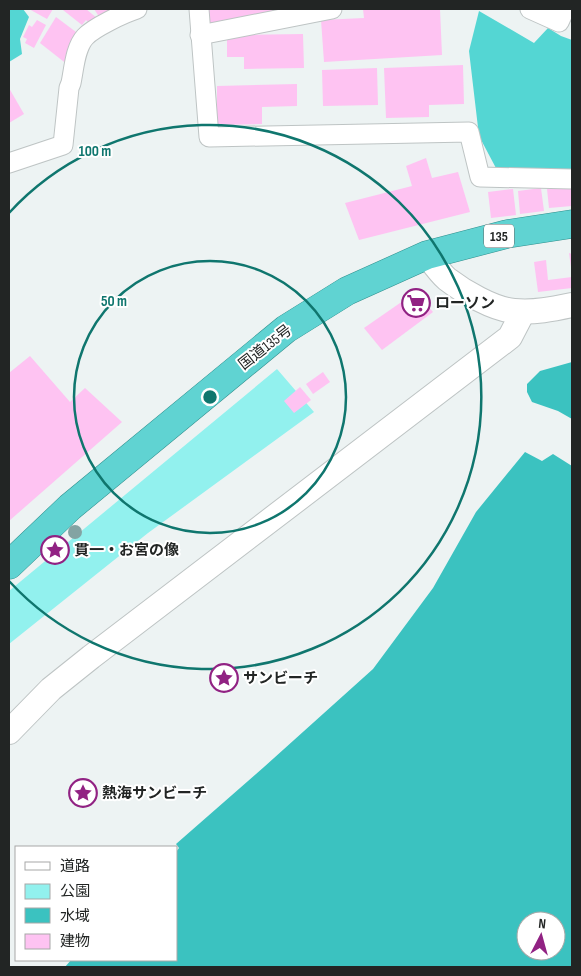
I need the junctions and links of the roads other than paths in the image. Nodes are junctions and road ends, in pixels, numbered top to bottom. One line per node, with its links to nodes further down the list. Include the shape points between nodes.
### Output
1 (136, 9): 7 (street, via 94,31 80,46 69,88 63,145)
2 (198, 9): 6 (street)
3 (332, 9): 6 (street)
4 (530, 9): 5 (street, via 559,22)
5 (565, 9)
6 (200, 35): 8 (street, via 209,136 469,132 480,177)
7 (9, 163)
8 (572, 179)
9 (572, 224): 10 (highway, 国道135号 / 135, via 507,234)
10 (427, 255): 12 (street, via 446,278 480,299 501,308); 13 (highway, 国道135号 / 135, via 347,291 286,329 70,507)
11 (572, 305): 12 (street)
12 (523, 312): 14 (street, via 510,337 91,657 51,690)
13 (9, 565)
14 (9, 732)

